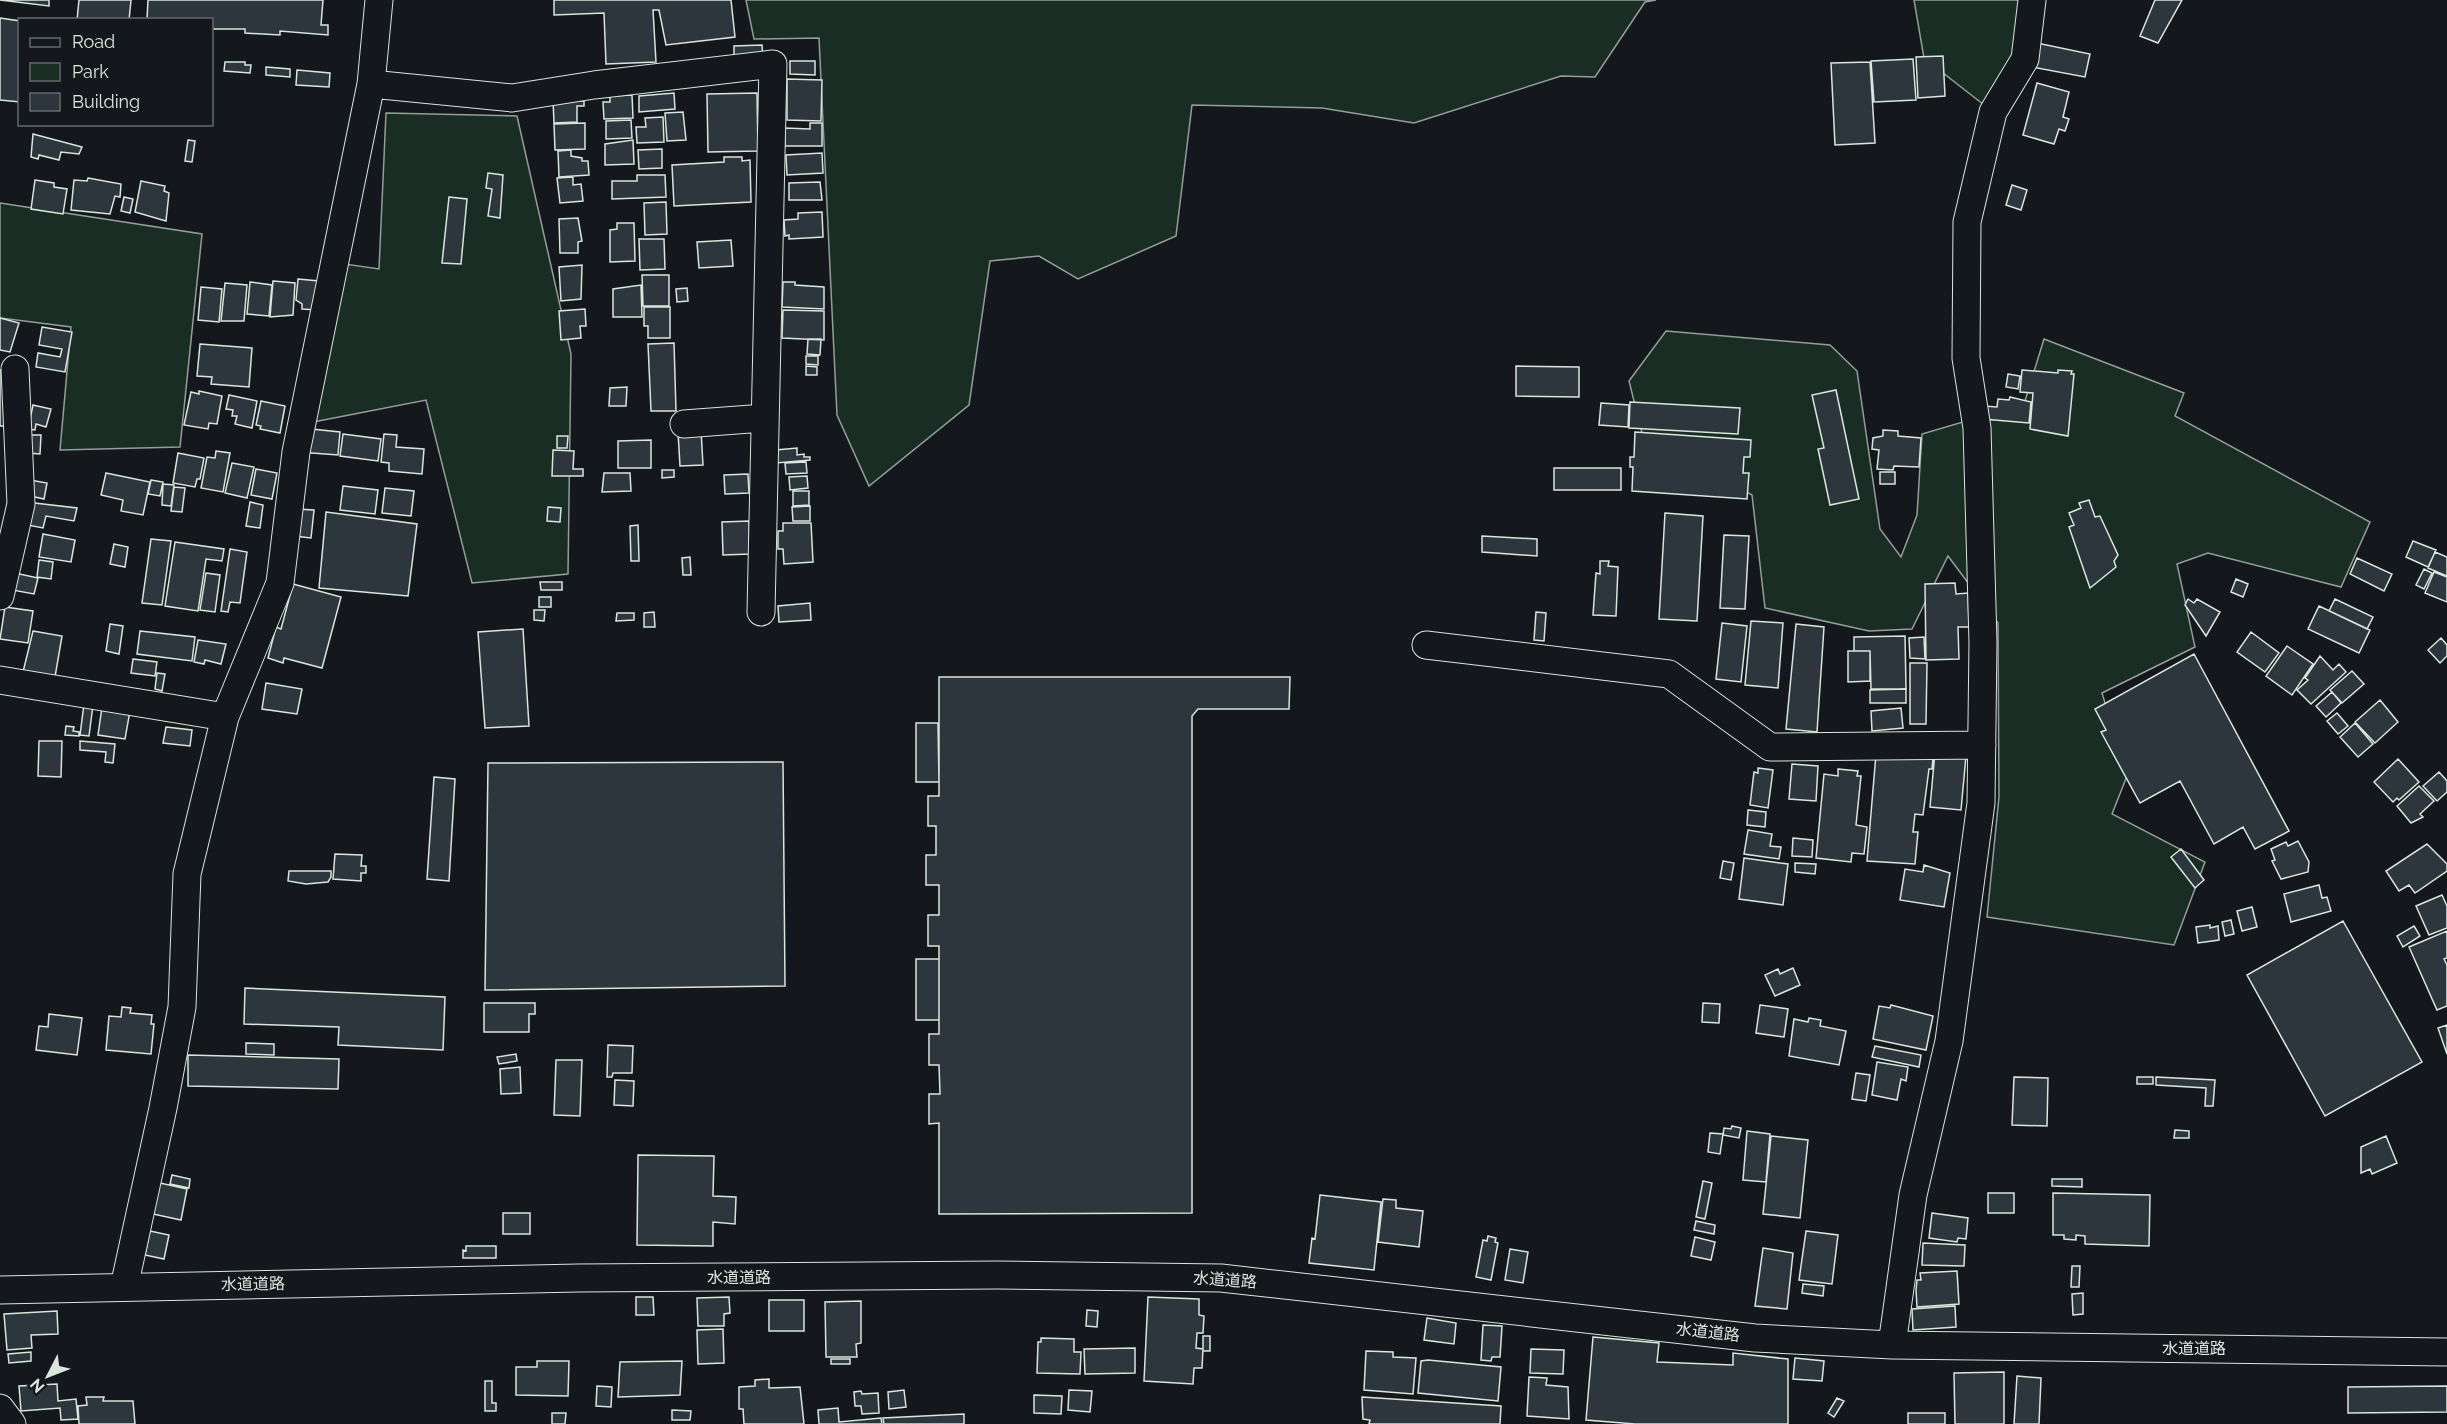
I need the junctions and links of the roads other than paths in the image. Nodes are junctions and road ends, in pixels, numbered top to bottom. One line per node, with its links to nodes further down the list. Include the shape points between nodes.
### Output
1 (379, 0): 3 (street)
2 (2032, 0): 12 (street, via 2025,59 1992,112 1967,222 1966,358 1977,428)
3 (371, 84): 5 (street, via 512,98 773,64); 11 (street, via 296,452 280,583)
4 (15, 369): 7 (street, via 21,504)
5 (765, 418): 6 (street); 8 (street)
6 (684, 424)
7 (0, 596)
8 (761, 612)
9 (1426, 645): 12 (street, via 1669,674 1770,747)
10 (0, 680): 11 (street)
11 (225, 717): 13 (street, via 188,874 182,1007)
12 (1982, 745): 15 (street, via 1981,803 1949,1041 1913,1195)
13 (124, 1287): 14 (street, 水道道路); 15 (street, 水道道路, via 578,1278 998,1275 1221,1278 1755,1338)
14 (0, 1290)
15 (1892, 1345): 16 (street, 水道道路)
16 (2447, 1352)
17 (0, 1408): 18 (street)
18 (12, 1424)

